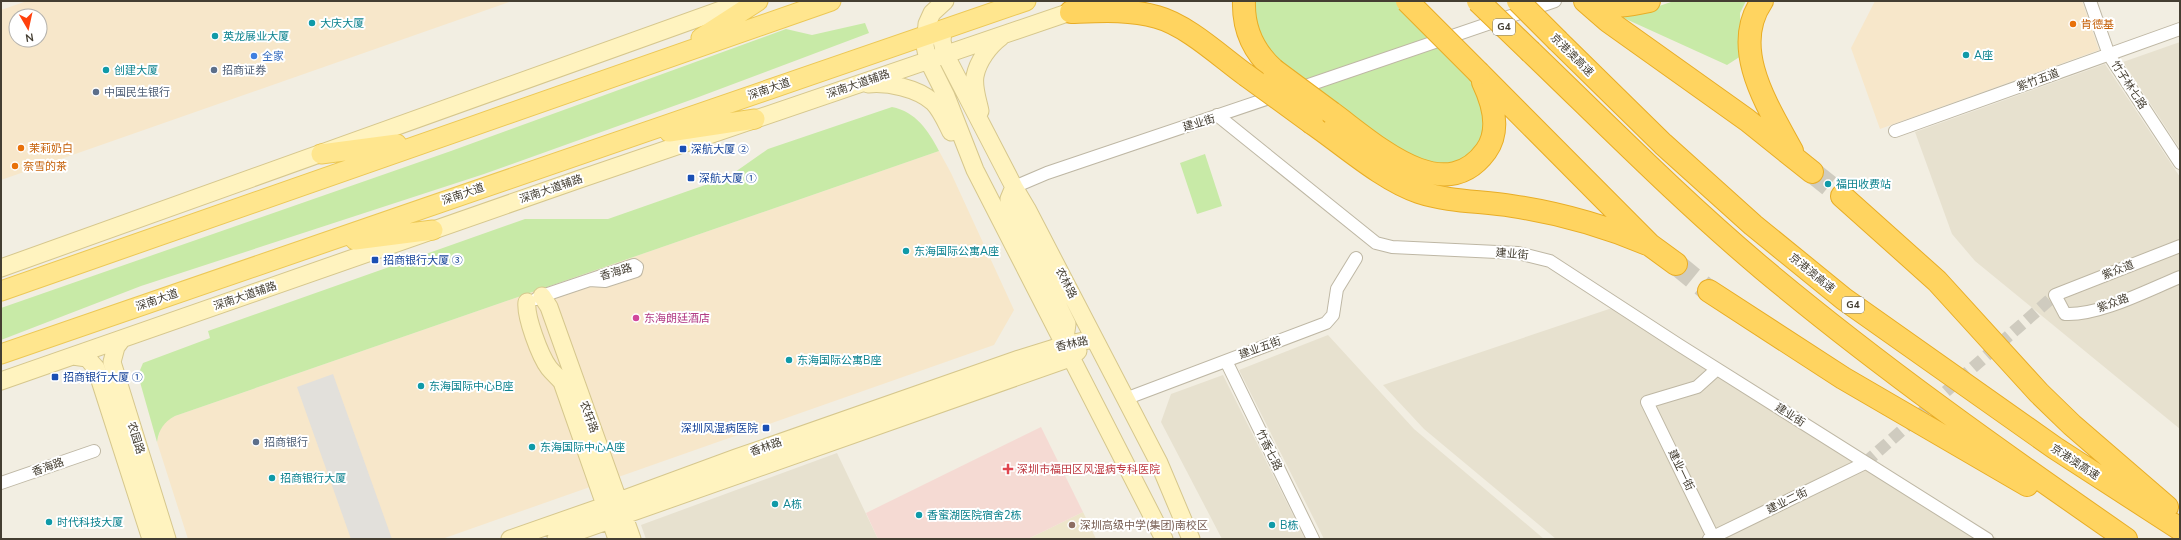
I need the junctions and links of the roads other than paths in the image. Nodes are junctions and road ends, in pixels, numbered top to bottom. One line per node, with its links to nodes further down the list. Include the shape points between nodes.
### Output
1 (746, 1): 34 (main road)
2 (758, 1): 22 (main road)
3 (831, 1): 22 (main road)
4 (945, 1): 21 (main road, via 932,13)
5 (1026, 1): 18 (main road, 深南大道)
6 (1103, 1): 17 (main road, 深南大道辅路)
7 (1244, 1): 26 (highway, bridge, via 1245,23 1263,60 1332,113 1415,169 1440,175 1455,173 1470,167 1489,146 1494,134 1492,108)
8 (1407, 1): 26 (highway, bridge)
9 (1478, 1): 80 (highway, G4, bridge, via 1761,267 1849,339 1944,410)
10 (1518, 1): 67 (highway, 京港澳高速 / G4, bridge, via 1663,144 1753,225 1844,299 2055,448)
11 (1555, 1): 28 (street)
12 (1586, 1): 14 (highway, via 1608,21 1747,120 1805,166 1764,96 1752,62 1749,33)
13 (1593, 1): 16 (highway, via 1611,5)
14 (1762, 1)
15 (2090, 1): 24 (street, 竹子林七路)
16 (1639, 3)
17 (1071, 12): 20 (main road, 深南大道辅路); 41 (highway, bridge, via 1130,11 1158,17 1186,31 1388,177 1418,192 1433,197 1514,206 1571,217 1614,230)
18 (944, 29): 21 (main road, 深南大道); 23 (main road, 农林路, via 942,41)
19 (2180, 30): 24 (street, 紫竹五道)
20 (1006, 34): 23 (main road, 深南大道辅路); 30 (main road, via 992,44 975,77)
21 (925, 35): 25 (main road); 33 (main road, 深南大道)
22 (677, 54): 32 (main road)
23 (945, 54): 25 (main road, 深南大道辅路); 30 (main road, 农林路)
24 (2109, 55): 31 (street, 紫竹五道); 35 (street, 竹子林七路)
25 (928, 60): 27 (main road, 深南大道辅路); 36 (main road, via 946,96)
26 (1479, 73): 41 (highway)
27 (852, 86): 29 (main road, 深南大道辅路); 36 (main road, via 890,85 923,95 934,103)
28 (1217, 115): 37 (street, 建业街, via 1047,173); 58 (street, 建业街, via 1376,243 1392,247 1518,253 1540,257 1560,267)
29 (755, 119): 33 (main road); 39 (main road, 深南大道辅路)
30 (982, 123): 37 (main road, 农林路)
31 (1896, 131)
32 (436, 139): 34 (main road); 49 (main road)
33 (622, 139): 40 (main road, 深南大道)
34 (321, 154): 45 (main road)
35 (2180, 163)
36 (975, 170): 54 (main road)
37 (1014, 187): 53 (main road, 农林路); 54 (main road, via 1009,199 1011,208 1067,324)
38 (1842, 196): 66 (highway, via 1937,281 2039,393 2072,425)
39 (433, 230): 40 (main road); 52 (main road, 深南大道辅路)
40 (318, 244): 55 (main road, 深南大道)
41 (1650, 245): 44 (highway)
42 (2180, 246): 50 (street, 紫众道)
43 (1356, 258): 57 (street, 建业五街, via 1337,289 1333,315 1326,323)
44 (1676, 264)
45 (1, 268)
46 (2180, 277): 50 (street, 紫众路, via 2079,315 2065,314)
47 (589, 280): 51 (street, 香海路)
48 (1709, 291): 79 (highway, via 1843,378)
49 (1, 292)
50 (2055, 295)
51 (539, 303): 65 (main road, 农轩路); 65 (main road, 农轩路, via 542,356 562,382)
52 (122, 339): 56 (main road, 深南大道辅路); 61 (main road, 农园路, via 116,347 112,362)
53 (1094, 339): 54 (main road, 香林路); 60 (main road, 农林路)
54 (1067, 351): 65 (main road, 香林路, via 885,411 842,429 736,458); 75 (main road)
55 (2, 354)
56 (73, 356): 59 (main road, 深南大道辅路); 61 (main road, 农园路, via 87,358 96,368)
57 (1226, 361): 60 (street, 建业五街); 77 (street, 竹香七路)
58 (1717, 369): 63 (street, 建业街); 68 (street, 建业一街, via 1697,386 1647,402)
59 (1, 381)
60 (1125, 399): 76 (main road, 农林路, via 1159,463)
61 (124, 427): 69 (main road, 农园路); 70 (main road, 农园路)
62 (94, 451): 64 (street, 香海路)
63 (1865, 463): 68 (street, 建业二街); 78 (street, 建业街)
64 (1, 483)
65 (610, 511): 71 (main road, 香林路); 72 (main road, 香林路); 73 (main road, 农轩路); 74 (main road, 农轩路)
66 (2180, 518)
67 (2180, 529)
68 (1712, 538)
69 (151, 539)
70 (167, 539)
71 (510, 539)
72 (556, 539)
73 (617, 539)
74 (632, 539)
75 (1164, 539)
76 (1191, 539)
77 (1313, 539)
78 (1987, 539)
79 (2119, 539)
80 (2126, 539)

